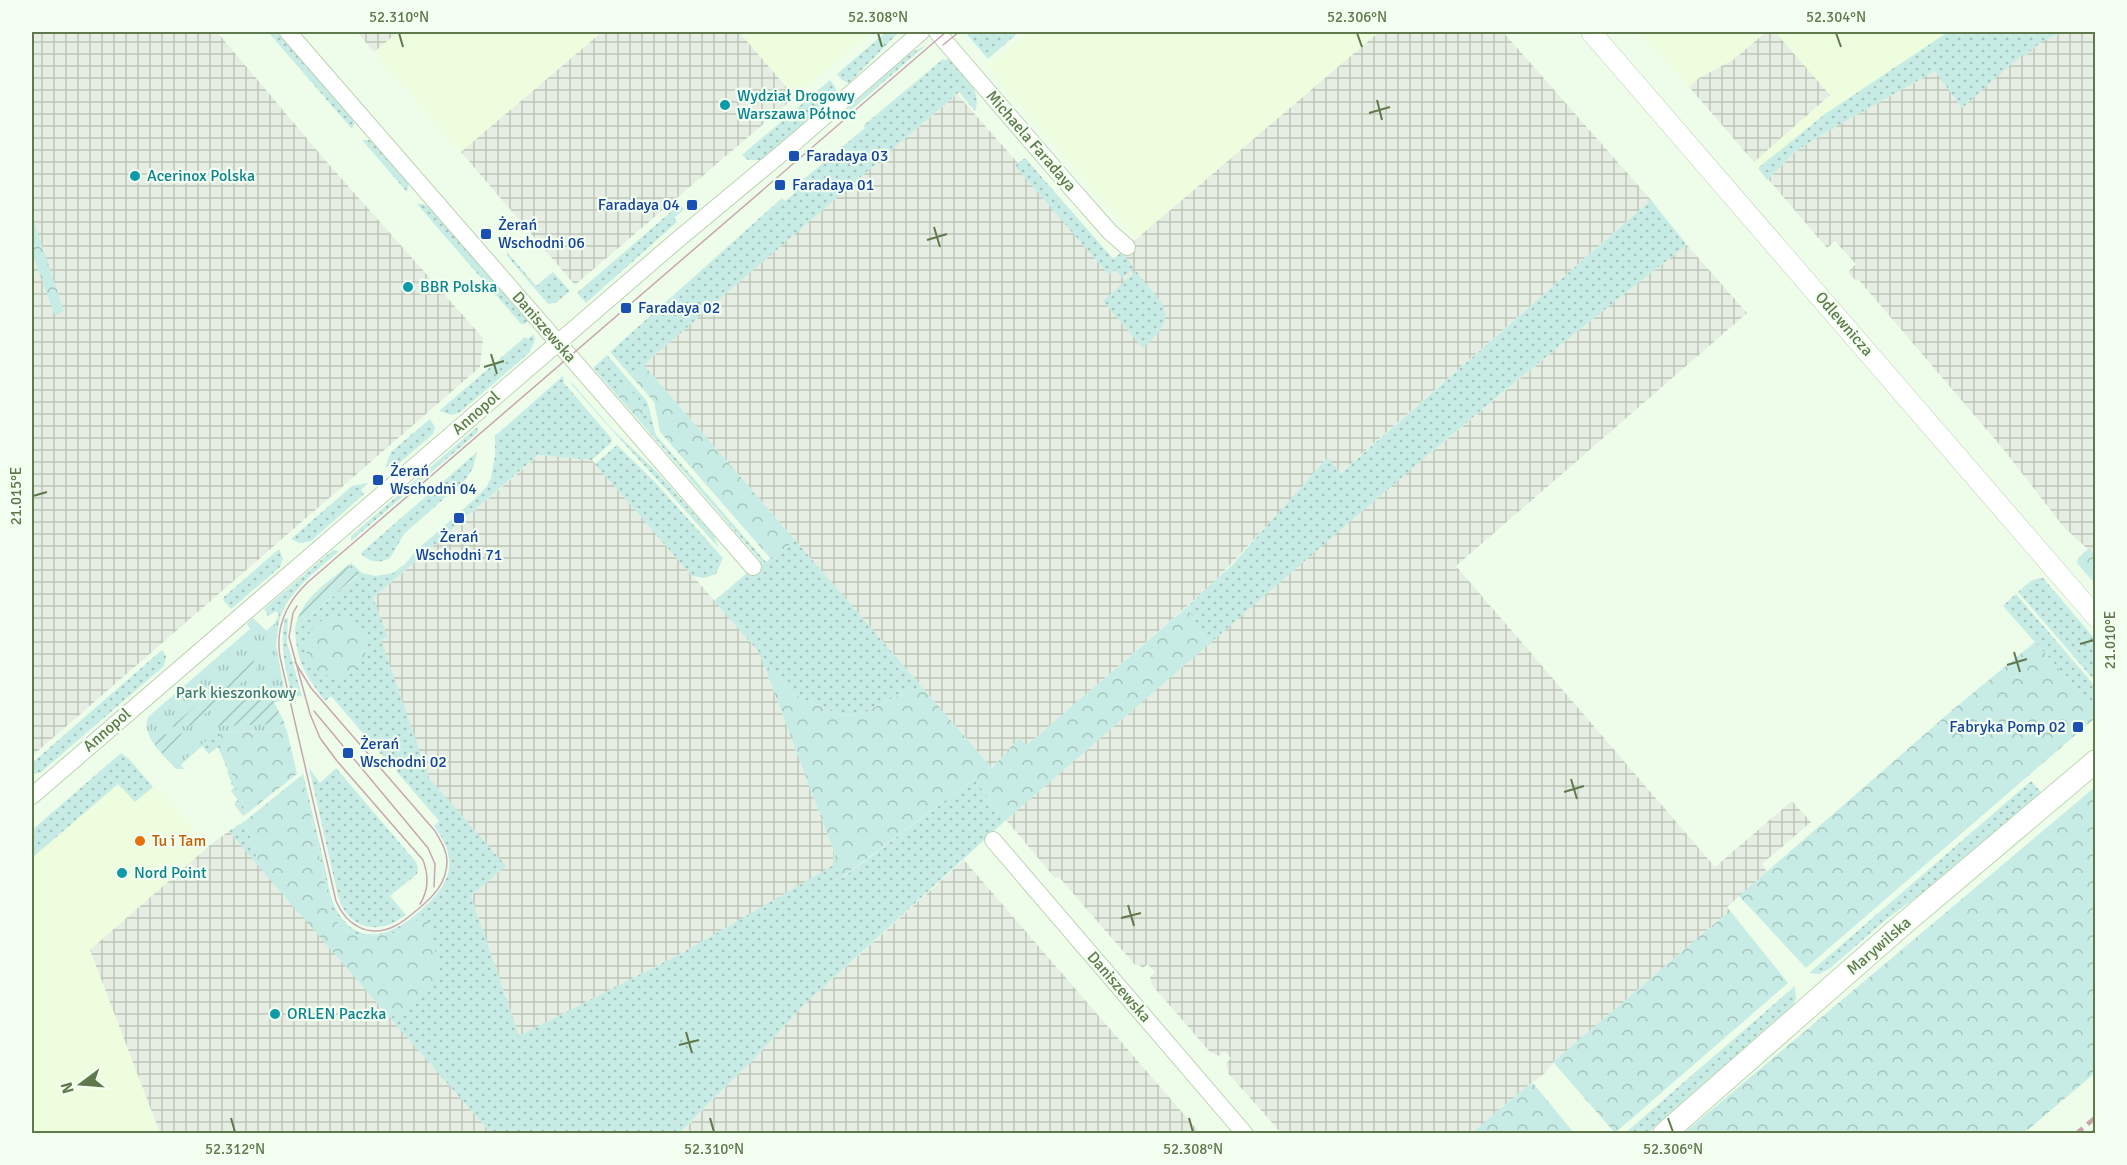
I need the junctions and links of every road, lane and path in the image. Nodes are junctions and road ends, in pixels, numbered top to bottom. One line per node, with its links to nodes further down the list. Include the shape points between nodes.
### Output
1 (288, 32): 6 (street, Daniszewska)
2 (921, 32): 6 (street, Annopol)
3 (937, 32): 5 (street, Michaela Faradaya, via 1071,189)
4 (1591, 32): 8 (street, Odlewnicza)
5 (1127, 247)
6 (558, 343): 7 (street, Daniszewska); 10 (street, Annopol)
7 (753, 567)
8 (2096, 617)
9 (2096, 761): 13 (main road, Marywilska)
10 (32, 796)
11 (993, 840): 12 (street, Daniszewska)
12 (1245, 1134)
13 (1664, 1134)

